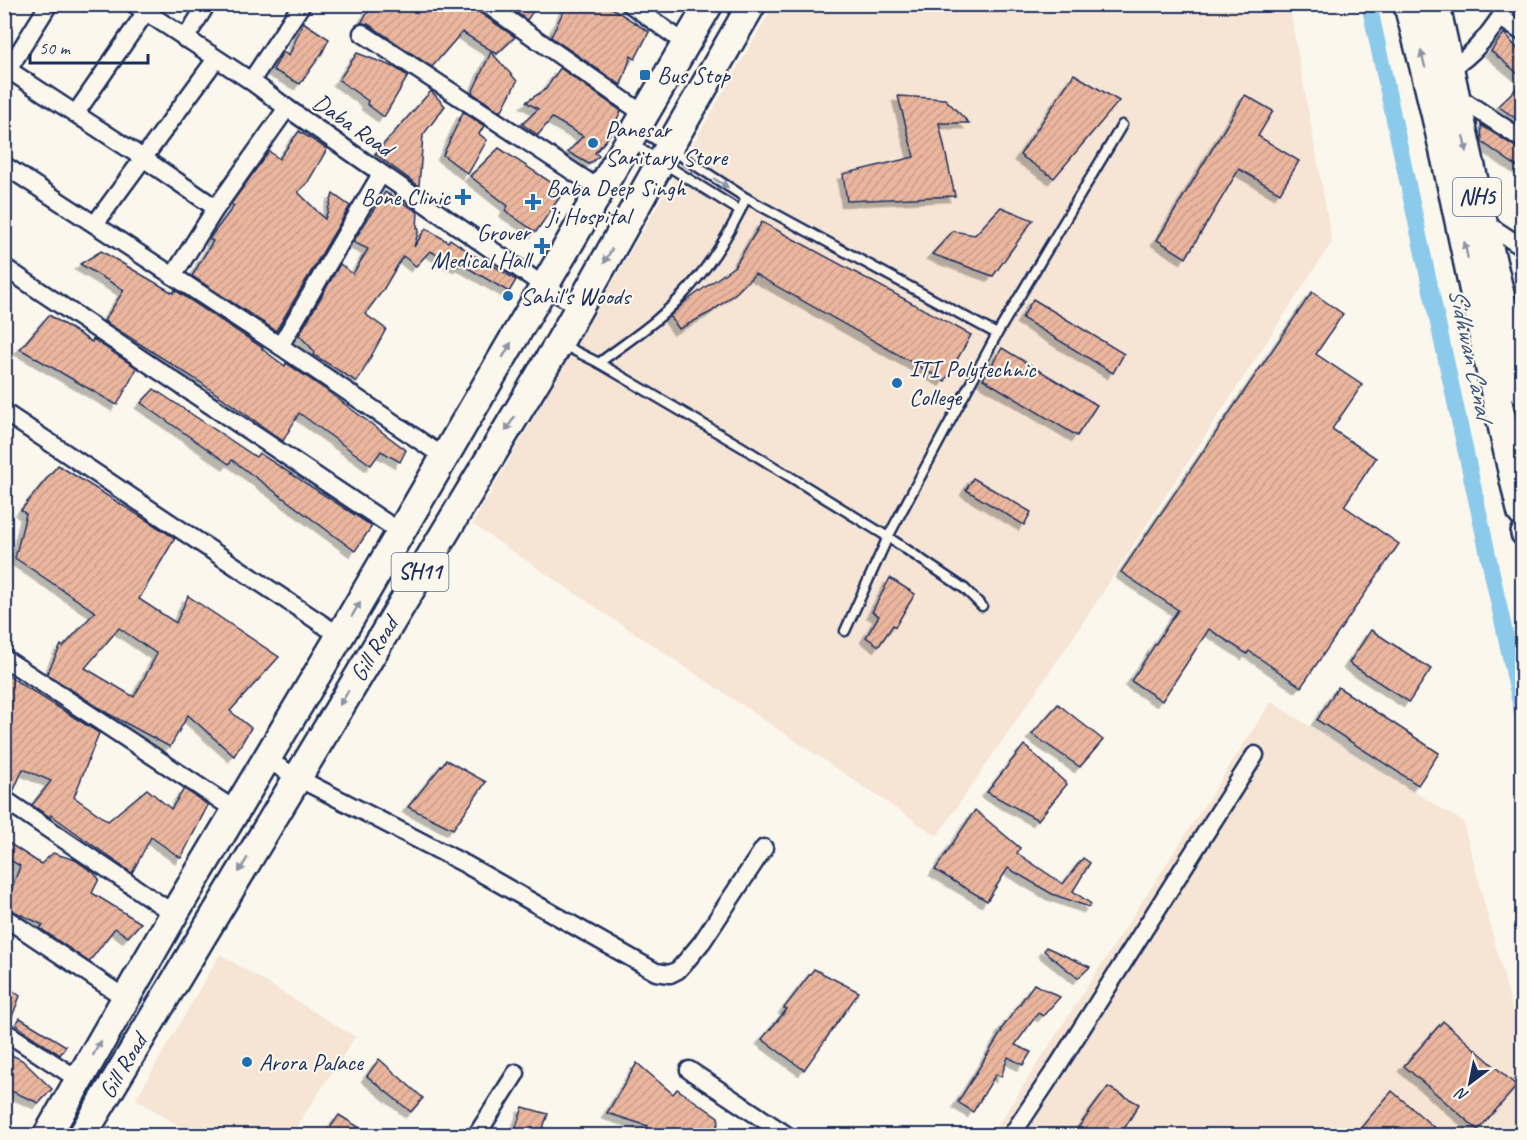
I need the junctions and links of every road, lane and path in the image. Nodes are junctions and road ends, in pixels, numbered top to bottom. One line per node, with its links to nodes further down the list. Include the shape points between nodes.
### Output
1 (49, 4): 17 (street)
2 (207, 4): 14 (street)
3 (302, 4): 18 (street)
4 (486, 4): 23 (street)
5 (630, 4): 15 (street)
6 (709, 4): 15 (main road, Gill Road / SH11)
7 (752, 4): 25 (main road, Gill Road / SH11)
8 (1408, 4): 47 (highway, NH5, one-way to 8, via 1433,99)
9 (1435, 4): 19 (highway, NH5)
10 (139, 9): 14 (street, Daba Road); 21 (street)
11 (1505, 11): 12 (street); 19 (street, via 1462,62)
12 (1522, 32)
13 (362, 33): 29 (street)
14 (185, 39): 16 (street, Daba Road)
15 (686, 44): 23 (main road, Gill Road / SH11)
16 (216, 59): 18 (street, Daba Road); 26 (street)
17 (6, 68): 21 (street)
18 (251, 81): 20 (street, Daba Road)
19 (1451, 82): 24 (street); 33 (highway, NH5, one-way to 33)
20 (286, 108): 28 (street, Daba Road); 31 (street)
21 (76, 113): 26 (street)
22 (1122, 125): 40 (lane)
23 (637, 128): 25 (lane); 25 (lane); 29 (main road, Gill Road / SH11)
24 (1522, 139)
25 (664, 155): 30 (lane, one-way to 30); 32 (lane); 39 (main road, Gill Road / SH11, one-way to 39)
26 (143, 158): 31 (street); 34 (street)
27 (4, 165): 34 (street)
28 (381, 174): 38 (street, Daba Road); 42 (street)
29 (600, 190): 38 (main road, Gill Road / SH11)
30 (746, 198): 32 (lane); 40 (lane)
31 (216, 208): 37 (street)
32 (740, 211): 43 (lane, via 725,241 692,286 655,321)
33 (1482, 220): 35 (street); 44 (highway, NH5)
34 (95, 224): 37 (street)
35 (1522, 247)
36 (4, 267): 48 (street)
37 (172, 276): 42 (street)
38 (544, 286): 39 (street, Daba Road); 46 (main road, Gill Road / SH11, one-way to 38)
39 (580, 307): 41 (main road, Gill Road / SH11)
40 (997, 334): 49 (lane)
41 (559, 343): 43 (lane); 56 (main road, Gill Road / SH11, one-way to 56)
42 (280, 346): 46 (street)
43 (599, 363): 49 (lane)
44 (1520, 374)
45 (4, 412): 52 (street)
46 (444, 457): 48 (main road, Gill Road / SH11)
47 (1522, 512)
48 (400, 532): 52 (main road, Gill Road / SH11, one-way to 48)
49 (888, 537): 50 (lane, via 965,589); 51 (lane)
50 (982, 606)
51 (845, 631)
52 (340, 636): 55 (main road, Gill Road / SH11)
53 (4, 658): 58 (street)
54 (1255, 755): 71 (street)
55 (266, 759): 56 (street); 58 (main road, Gill Road / SH11)
56 (296, 777): 59 (street, via 465,864 663,974 678,970 695,951); 68 (main road, Gill Road / SH11, one-way to 68)
57 (4, 799): 60 (street)
58 (235, 810): 60 (main road, Gill Road / SH11)
59 (764, 848)
60 (174, 914): 62 (main road, Gill Road / SH11)
61 (4, 917): 62 (street)
62 (125, 998): 66 (main road, Gill Road / SH11, one-way to 62)
63 (4, 1031): 66 (street)
64 (689, 1070): 70 (street)
65 (516, 1073): 69 (street)
66 (79, 1080): 67 (main road, Gill Road / SH11)
67 (47, 1136)
68 (82, 1136)
69 (476, 1136)
70 (788, 1136)
71 (1011, 1136)

